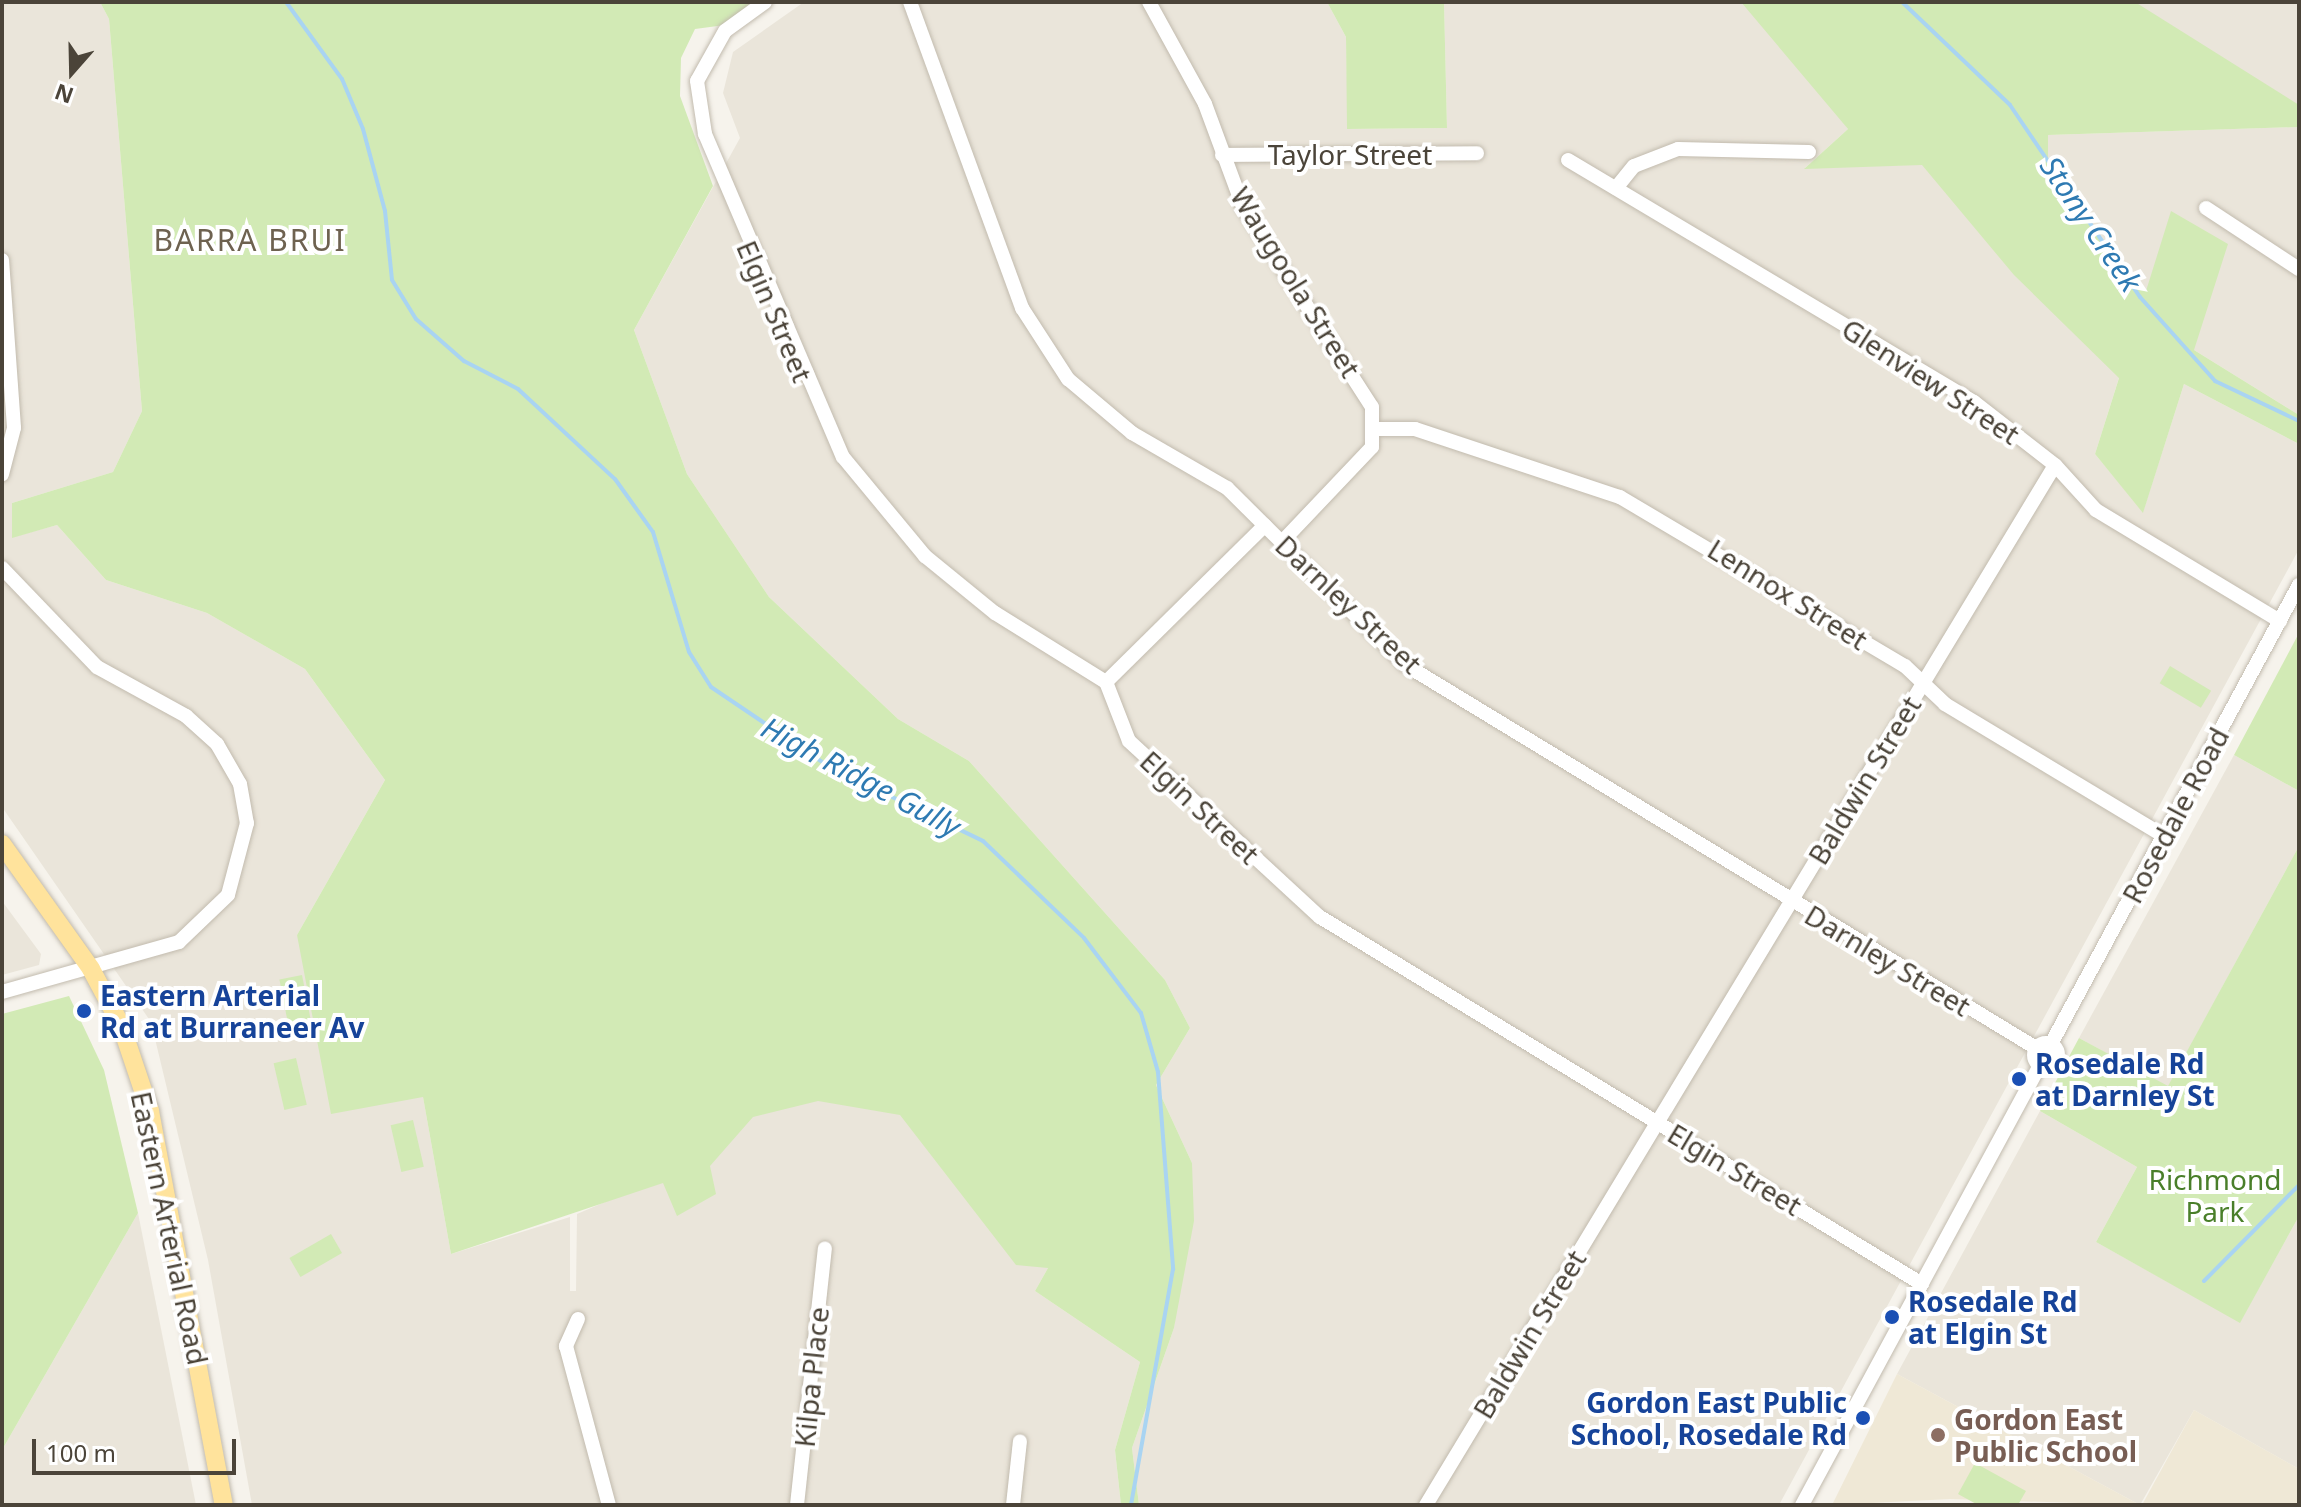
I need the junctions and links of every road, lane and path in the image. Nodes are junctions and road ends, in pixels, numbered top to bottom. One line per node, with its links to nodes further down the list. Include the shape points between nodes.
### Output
1 (765, 2): 20 (street, Elgin Street, via 725,31 697,81 720,177 843,457 925,556 995,613)
2 (910, 2): 15 (street, Darnley Street, via 1022,308 1068,379 1132,433 1227,488)
3 (1149, 2): 6 (street, Waugoola Street, via 1205,104)
4 (1809, 152): 8 (street, via 1678,149 1634,166)
5 (1477, 153): 6 (street, Taylor Street)
6 (1222, 155): 12 (street, Waugoola Street, via 1243,207 1345,360)
7 (1568, 160): 8 (street, Glenview Street)
8 (1616, 188): 13 (street, Glenview Street, via 1974,402)
9 (2206, 208): 11 (street)
10 (2, 260): 14 (street, via 14,428)
11 (2299, 269)
12 (1375, 429): 16 (street, via 1372,447); 21 (street, Lennox Street, via 1415,429 1620,497 1697,538)
13 (2055, 465): 19 (street, Glenview Street, via 2096,510); 21 (street, Baldwin Street)
14 (2, 474)
15 (1265, 525): 16 (street, Darnley Street); 20 (street)
16 (1282, 542): 24 (street, Darnley Street, via 1404,664)
17 (2, 568): 25 (street, via 97,667 202,728 230,762 245,803 244,857 216,911 179,942)
18 (2298, 587): 19 (street, Rosedale Road)
19 (2280, 621): 22 (street, Rosedale Road)
20 (1106, 682): 30 (street, Elgin Street, via 1129,741 1320,917)
21 (1923, 683): 22 (street, Lennox Street, via 1945,704); 24 (street, Baldwin Street)
22 (2164, 836): 27 (street, Rosedale Road)
23 (2, 844): 25 (main road, Eastern Arterial Road)
24 (1790, 901): 28 (street, Darnley Street); 30 (street, Baldwin Street)
25 (91, 969): 26 (street); 35 (main road, Eastern Arterial Road, via 121,1025 150,1111)
26 (2, 992)
27 (2051, 1044): 28 (street); 29 (street, Rosedale Road, via 2057,1060)
28 (2036, 1048): 29 (street)
29 (2040, 1065): 32 (street)
30 (1657, 1123): 32 (street, Elgin Street); 39 (street, Baldwin Street)
31 (825, 1249): 37 (street, Kilpa Place)
32 (1922, 1284): 40 (street)
33 (578, 1319): 36 (street, via 566,1346)
34 (1020, 1441): 38 (street)
35 (224, 1505)
36 (609, 1505)
37 (797, 1505)
38 (1013, 1505)
39 (1426, 1505)
40 (1802, 1505)

